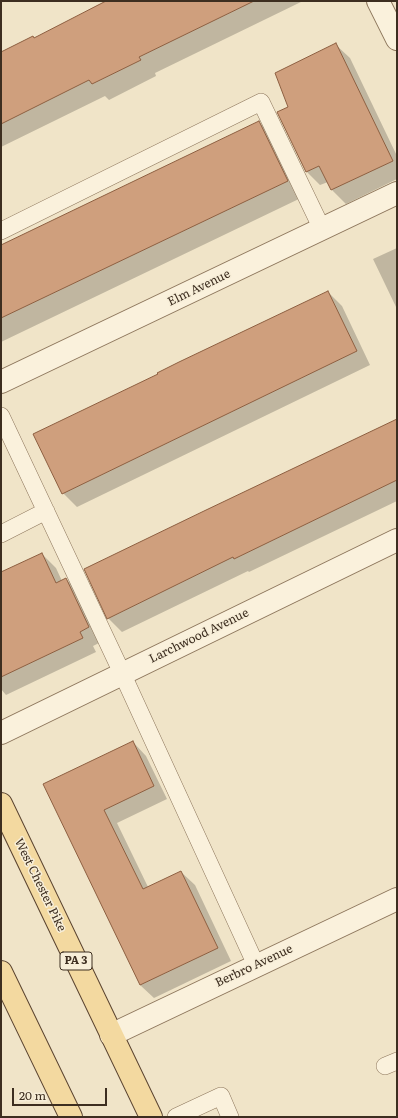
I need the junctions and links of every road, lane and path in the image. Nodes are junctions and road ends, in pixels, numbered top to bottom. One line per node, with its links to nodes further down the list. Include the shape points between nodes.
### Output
1 (378, 1): 2 (street)
2 (397, 38)
3 (397, 193): 4 (street, Elm Avenue)
4 (322, 229): 5 (lane, via 261,102); 6 (street, Elm Avenue)
5 (1, 231)
6 (1, 382)
7 (1, 416): 8 (lane)
8 (46, 511): 9 (lane); 11 (lane)
9 (1, 534)
10 (397, 540): 11 (street, Larchwood Avenue)
11 (122, 673): 12 (street, Larchwood Avenue); 15 (lane)
12 (1, 732)
13 (1, 804): 17 (main road, West Chester Pike / PA 3)
14 (397, 899): 15 (street, Berbro Avenue)
15 (256, 965): 17 (street, Berbro Avenue)
16 (1, 972): 18 (main road)
17 (111, 1035): 19 (main road, West Chester Pike / PA 3)
18 (71, 1117)
19 (151, 1117)
20 (176, 1117): 21 (lane, via 221,1096)
21 (230, 1117)

